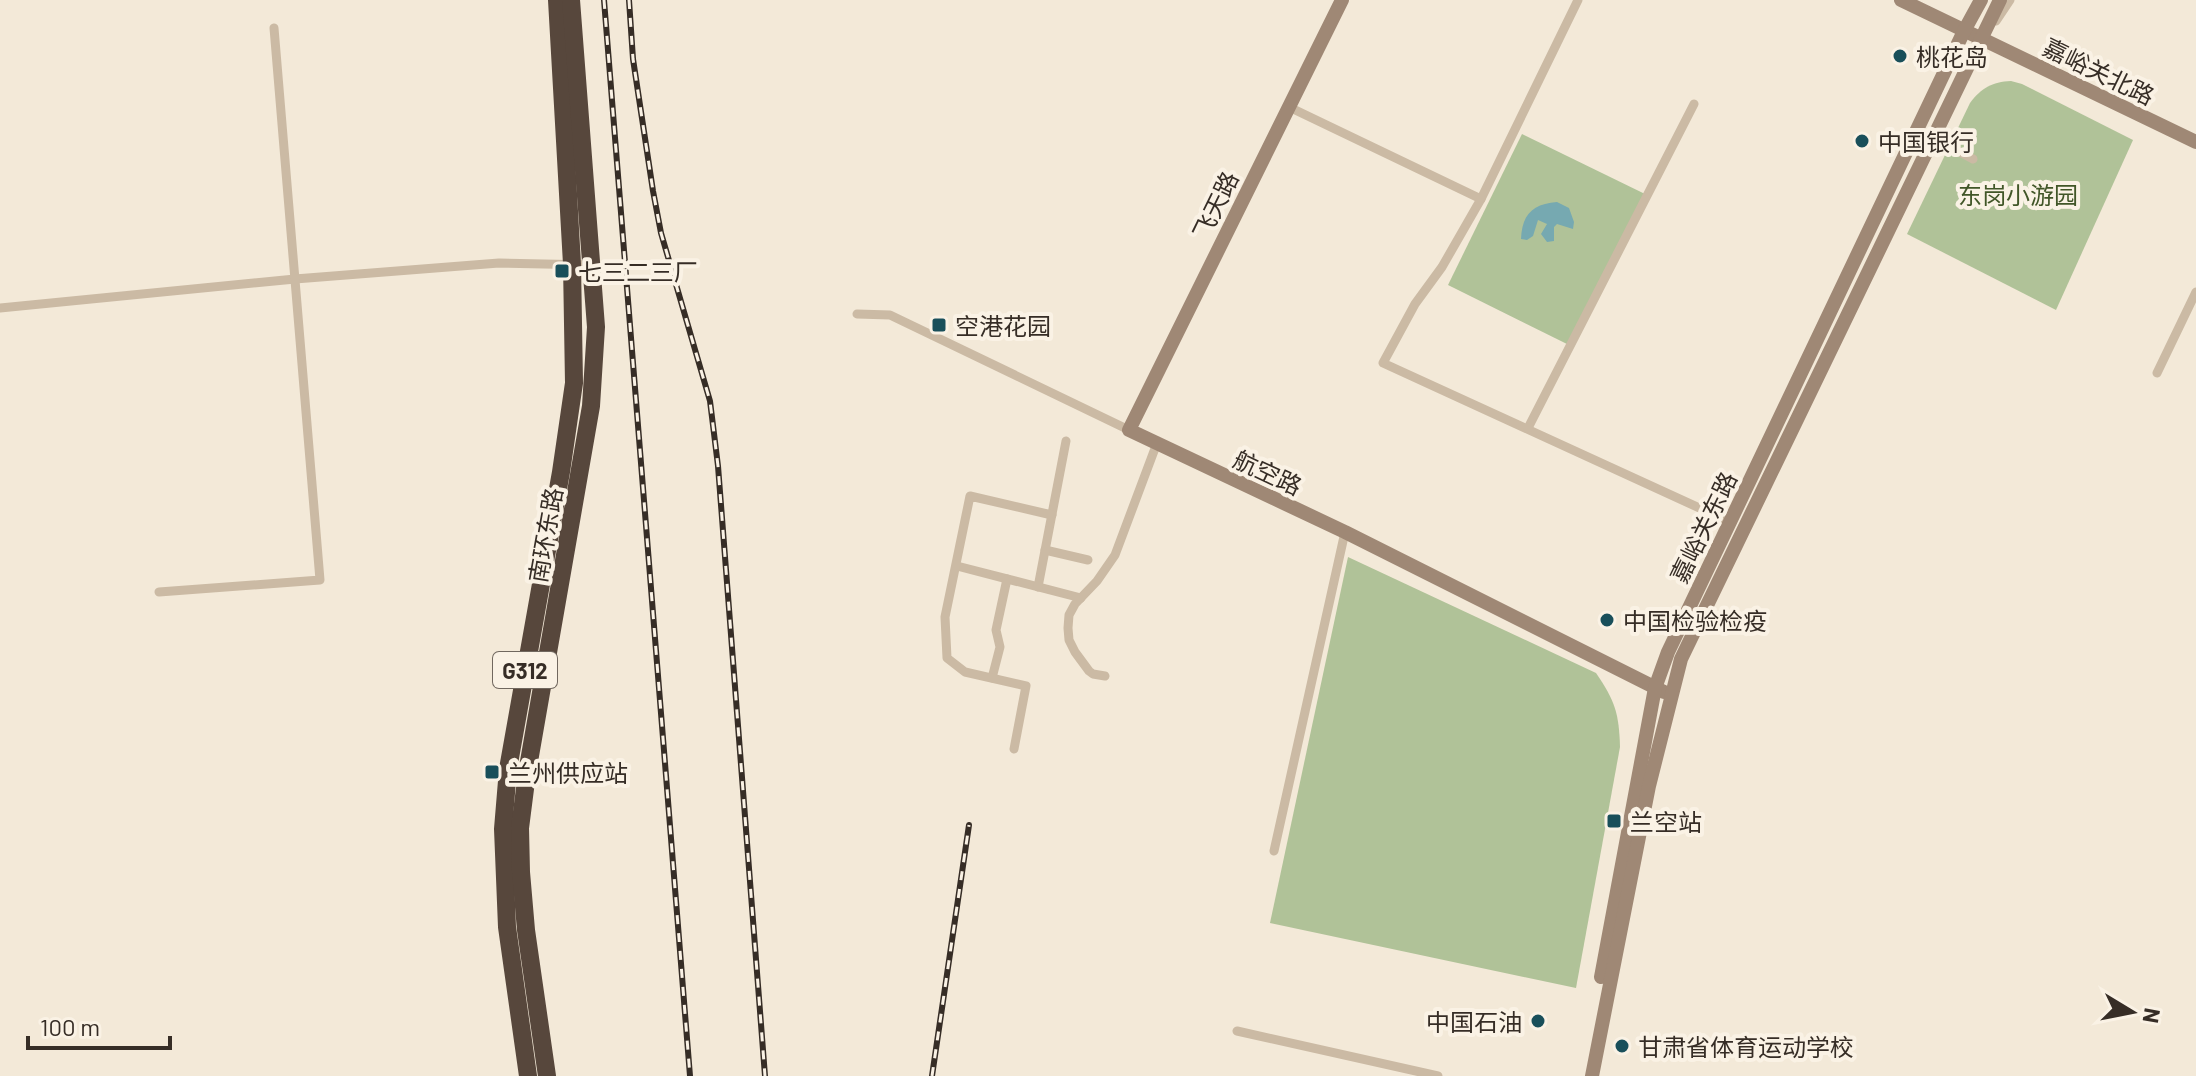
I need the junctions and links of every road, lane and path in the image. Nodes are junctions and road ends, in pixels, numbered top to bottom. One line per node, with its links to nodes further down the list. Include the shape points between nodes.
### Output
1 (557, 0): 19 (highway, 南环东路 / G312)
2 (571, 0): 20 (highway, 南环东路 / G312)
3 (1342, 0): 14 (main road, 飞天路)
4 (1578, 0): 18 (street)
5 (1901, 0): 11 (main road, 嘉峪关北路)
6 (1972, 0): 11 (street)
7 (1981, 0): 11 (main road, 嘉峪关东路)
8 (2000, 0): 12 (main road, 嘉峪关东路)
9 (2010, 0): 12 (street)
10 (274, 28): 21 (street)
11 (1964, 31): 12 (main road, 嘉峪关北路); 31 (main road, 嘉峪关东路)
12 (1982, 40): 15 (main road, 嘉峪关东路); 16 (main road, 嘉峪关北路)
13 (1694, 104): 26 (street)
14 (1289, 107): 18 (street); 27 (main road, 飞天路)
15 (1934, 138): 17 (street); 43 (main road, 嘉峪关东路, via 1681,659)
16 (2196, 142)
17 (1973, 159)
18 (1481, 199): 26 (street, via 1383,363)
19 (572, 264): 20 (street); 21 (street, via 499,263); 47 (highway, 南环东路 / G312, via 574,383 508,769 503,829 507,927)
20 (592, 265): 48 (highway, 南环东路 / G312, via 596,327 591,406 520,828 526,930)
21 (295, 279): 23 (street); 38 (street, via 320,580)
22 (2196, 292): 25 (street)
23 (0, 308)
24 (857, 314): 27 (street, 航空路, via 890,315)
25 (2157, 373)
26 (1528, 428): 31 (street)
27 (1129, 430): 29 (main road, 航空路)
28 (1066, 441): 30 (street)
29 (1157, 443): 32 (main road, 航空路); 39 (street, via 1115,555)
30 (1052, 515): 33 (street); 35 (street, via 970,496)
31 (1730, 522): 42 (main road, 嘉峪关东路)
32 (1345, 532): 42 (main road, 航空路); 45 (street)
33 (1045, 550): 34 (street); 37 (street)
34 (1088, 560)
35 (957, 566): 36 (street); 41 (street, via 945,617 947,658 965,672)
36 (1007, 579): 37 (street); 41 (street)
37 (1038, 587): 39 (street)
38 (159, 592)
39 (1081, 598): 40 (street, via 1069,615 1069,640 1089,671)
40 (1105, 676)
41 (992, 678): 44 (street, via 1026,686)
42 (1655, 688): 43 (main road, 航空路); 50 (main road, 嘉峪关东路)
43 (1670, 695): 51 (main road, 嘉峪关东路)
44 (1014, 749)
45 (1274, 851)
46 (1237, 1031): 49 (street)
47 (528, 1076)
48 (547, 1076)
49 (1438, 1076)
50 (1582, 1076)
51 (1592, 1076)

